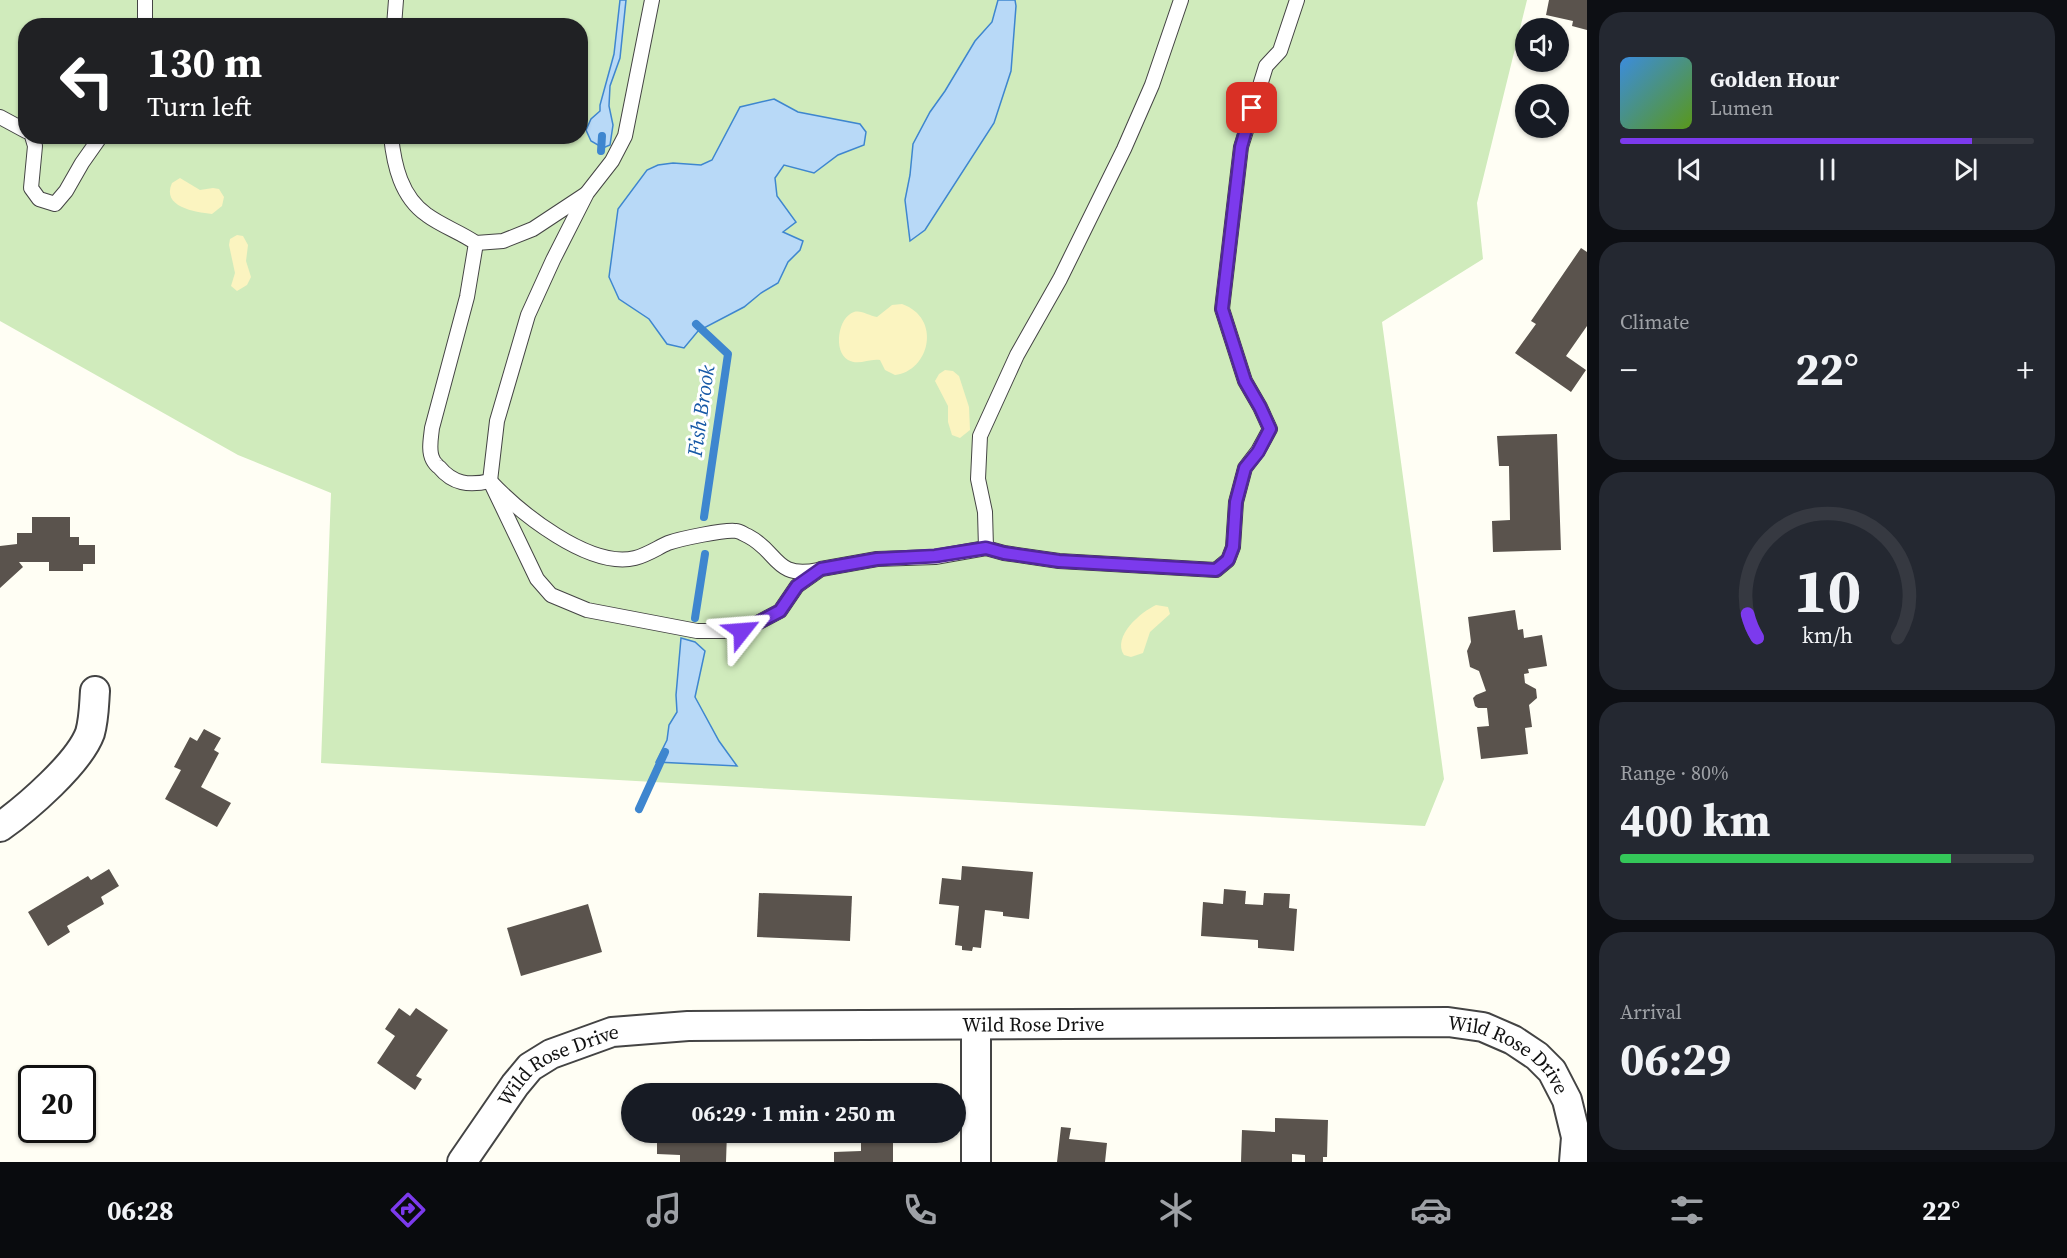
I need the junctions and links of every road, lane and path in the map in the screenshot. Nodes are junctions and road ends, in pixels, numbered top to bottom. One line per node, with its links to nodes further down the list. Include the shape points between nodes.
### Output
1 (145, 0): 6 (lane)
2 (396, 0): 7 (lane)
3 (652, 0): 13 (lane, via 625,136 612,161)
4 (1181, 0): 16 (lane, via 1152,85 1124,148 1017,355 980,436 978,479 986,512)
5 (1297, 0): 16 (lane, via 1280,51 1266,66 1241,147 1222,309 1245,381 1270,429 1245,468 1228,560 1216,570 1059,561)
6 (145, 18)
7 (395, 18)
8 (0, 117): 9 (lane)
9 (18, 126)
10 (34, 144): 11 (lane, via 31,188 39,199 55,204)
11 (95, 144)
12 (392, 144): 14 (lane, via 405,193 426,215)
13 (587, 193): 14 (lane, via 533,230 503,241); 15 (lane, via 528,315 497,422)
14 (476, 243): 15 (lane, via 468,297 430,446 433,460 446,476 460,483)
15 (490, 481): 17 (lane, via 522,512 585,551 608,558 632,559 669,543 737,531 757,541 789,570 801,573); 17 (lane, via 537,579 551,595 588,610 697,631 742,631 780,611 797,586)
16 (986, 548): 17 (lane)
17 (821, 569)
18 (95, 691): 19 (street, via 93,720 81,750 34,800)
19 (0, 826)
20 (976, 1025): 21 (street, Wild Rose Drive, via 688,1026 612,1032 551,1054 530,1067); 22 (street); 23 (street, Wild Rose Drive, via 1448,1022 1483,1027 1513,1040 1552,1071 1567,1100 1576,1137)
21 (462, 1162)
22 (976, 1162)
23 (1574, 1162)

